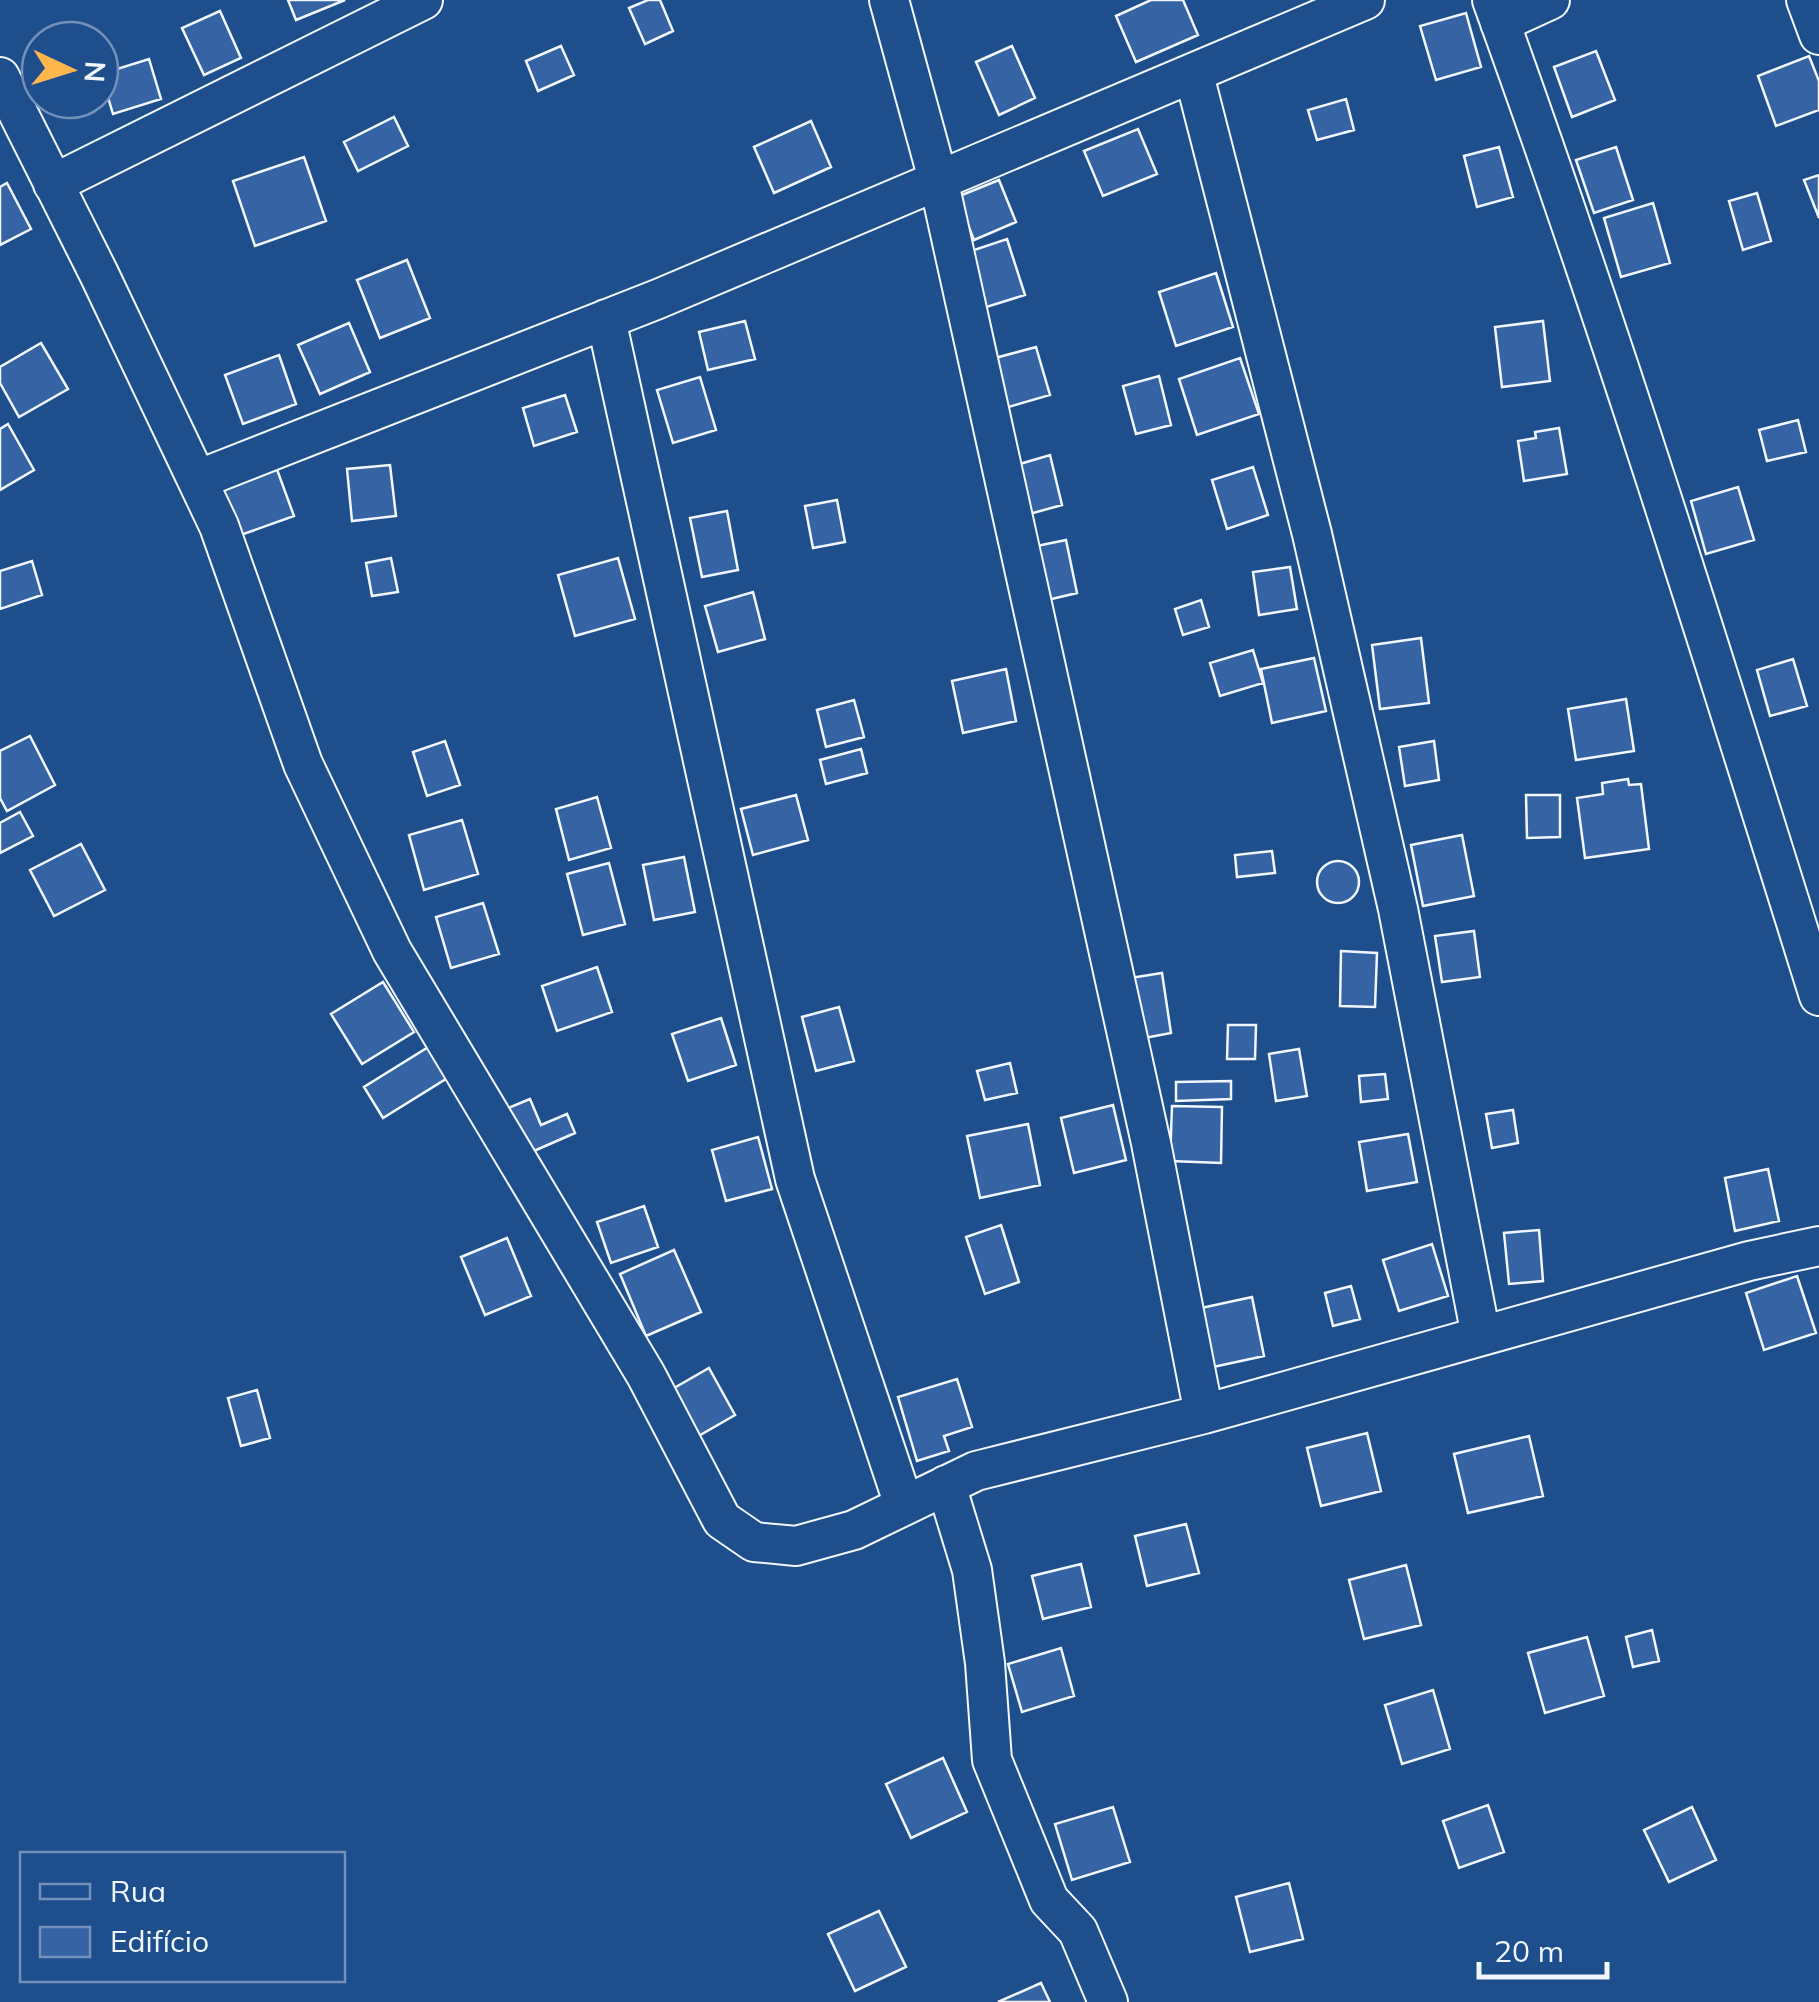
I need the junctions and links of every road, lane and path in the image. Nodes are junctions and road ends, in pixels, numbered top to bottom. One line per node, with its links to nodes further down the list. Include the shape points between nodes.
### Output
1 (423, 0): 11 (street)
2 (889, 0): 10 (street)
3 (1365, 0): 8 (street)
4 (1550, 0): 6 (street)
5 (1806, 0): 7 (street)
6 (1496, 12): 14 (street, via 1574,233)
7 (1819, 36)
8 (1194, 75): 10 (street); 16 (street, via 1312,534 1398,910)
9 (0, 77): 11 (street)
10 (939, 183): 12 (street); 17 (street, via 1151,1144)
11 (54, 184): 13 (street)
12 (606, 319): 13 (street); 19 (street, via 794,1179)
13 (197, 480): 19 (street, via 303,764 392,951 646,1374 722,1520 754,1542 796,1546 854,1530)
14 (1819, 996)
15 (1819, 1246): 16 (street)
16 (1481, 1336): 17 (street)
17 (1204, 1414): 18 (street, via 976,1471)
18 (946, 1485): 19 (street); 20 (street, via 972,1570 992,1760 1049,1900 1078,1931)
19 (904, 1505)
20 (1108, 2002)

